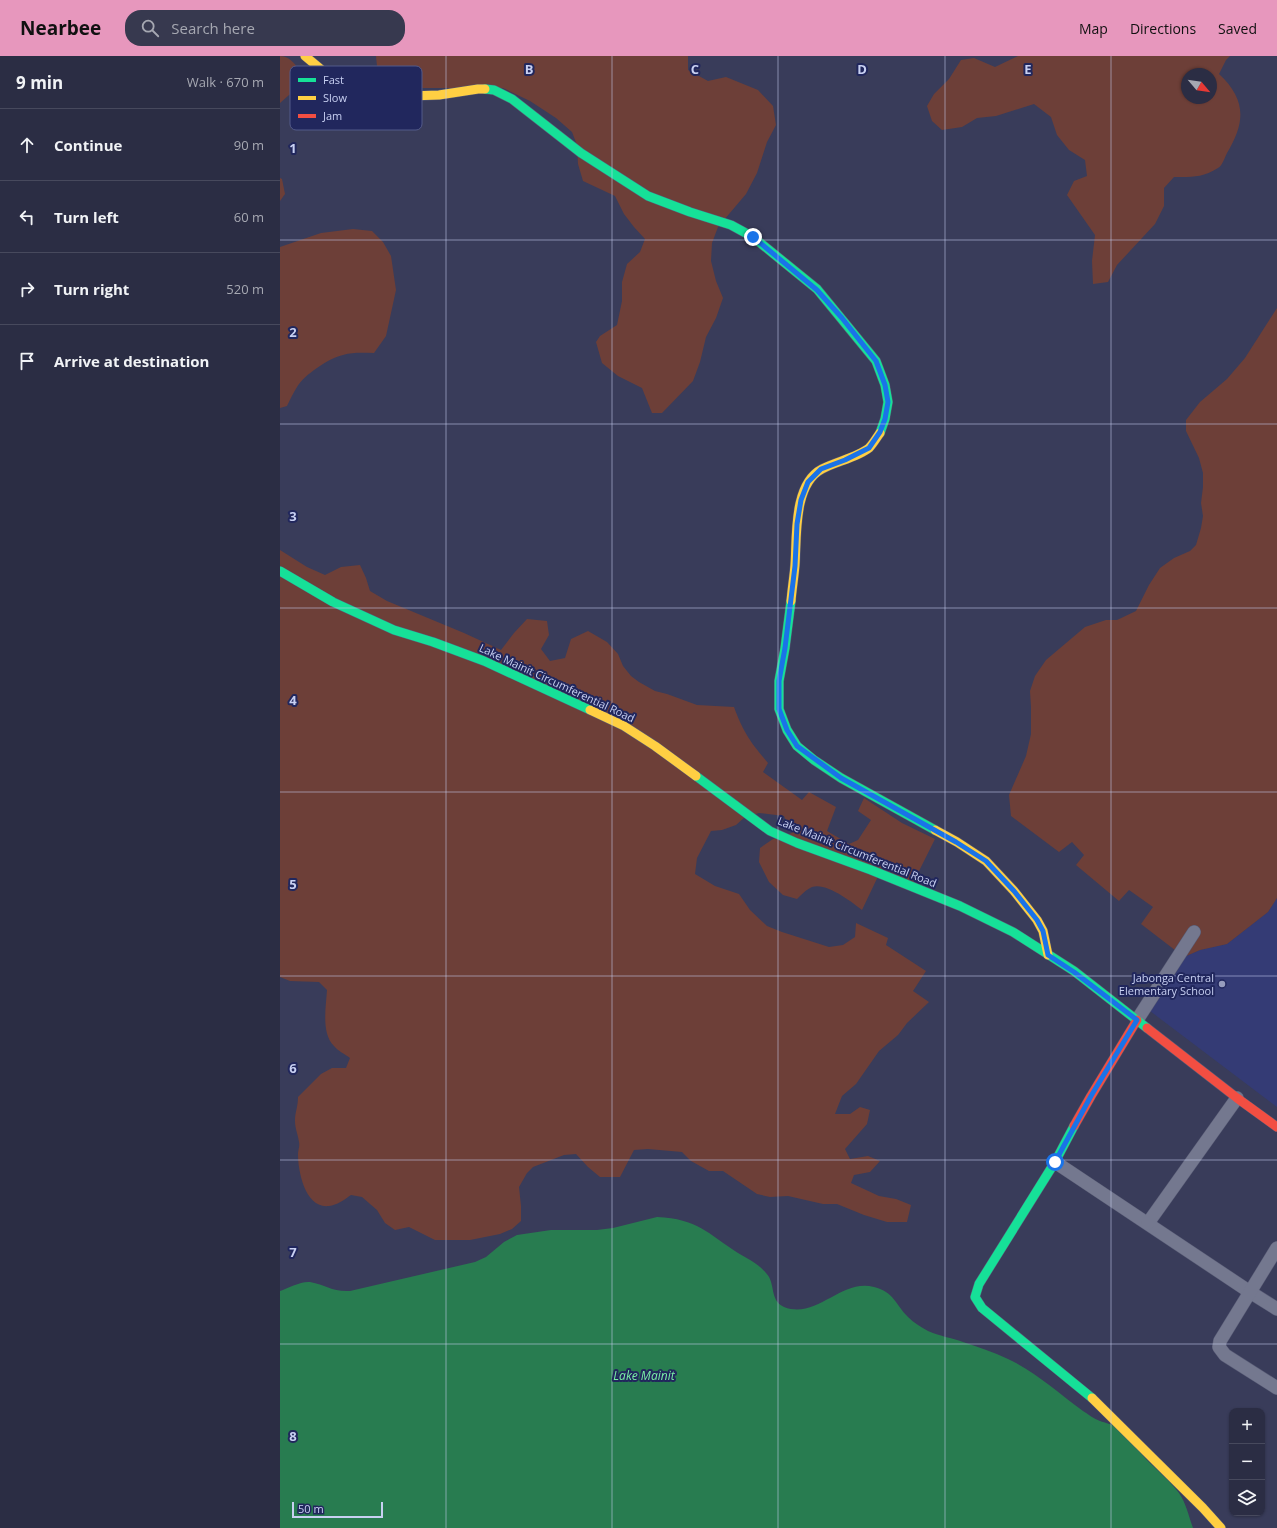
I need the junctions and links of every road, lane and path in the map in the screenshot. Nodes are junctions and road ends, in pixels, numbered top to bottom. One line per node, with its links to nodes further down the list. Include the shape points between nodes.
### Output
1 (305, 56): 2 (street)
2 (317, 66)
3 (422, 96): 6 (street, via 478,89 494,90 512,99 581,154 648,196 731,225 753,237 817,290 876,361 888,402 880,432 869,448 821,469 808,482 801,500 795,566 779,681 779,709 797,746 814,760 986,861 1037,920 1043,931)
4 (280, 571): 6 (street, Lake Mainit Circumferential Road, via 333,602 380,624 484,661 624,726 770,831 960,906 1013,932)
5 (1194, 932): 7 (street)
6 (1048, 955): 7 (street, Lake Mainit Circumferential Road)
7 (1137, 1020): 8 (street, Lake Mainit Circumferential Road); 10 (street)
8 (1236, 1098): 9 (street, Lake Mainit Circumferential Road); 11 (street)
9 (1277, 1127)
10 (1055, 1162): 11 (street); 16 (street, via 978,1284 975,1297 978,1303 1095,1400)
11 (1148, 1223): 13 (street)
12 (1277, 1248): 13 (street)
13 (1250, 1292): 14 (street); 15 (street, via 1220,1341 1220,1347 1225,1355)
14 (1277, 1309)
15 (1277, 1388)
16 (1221, 1528)

